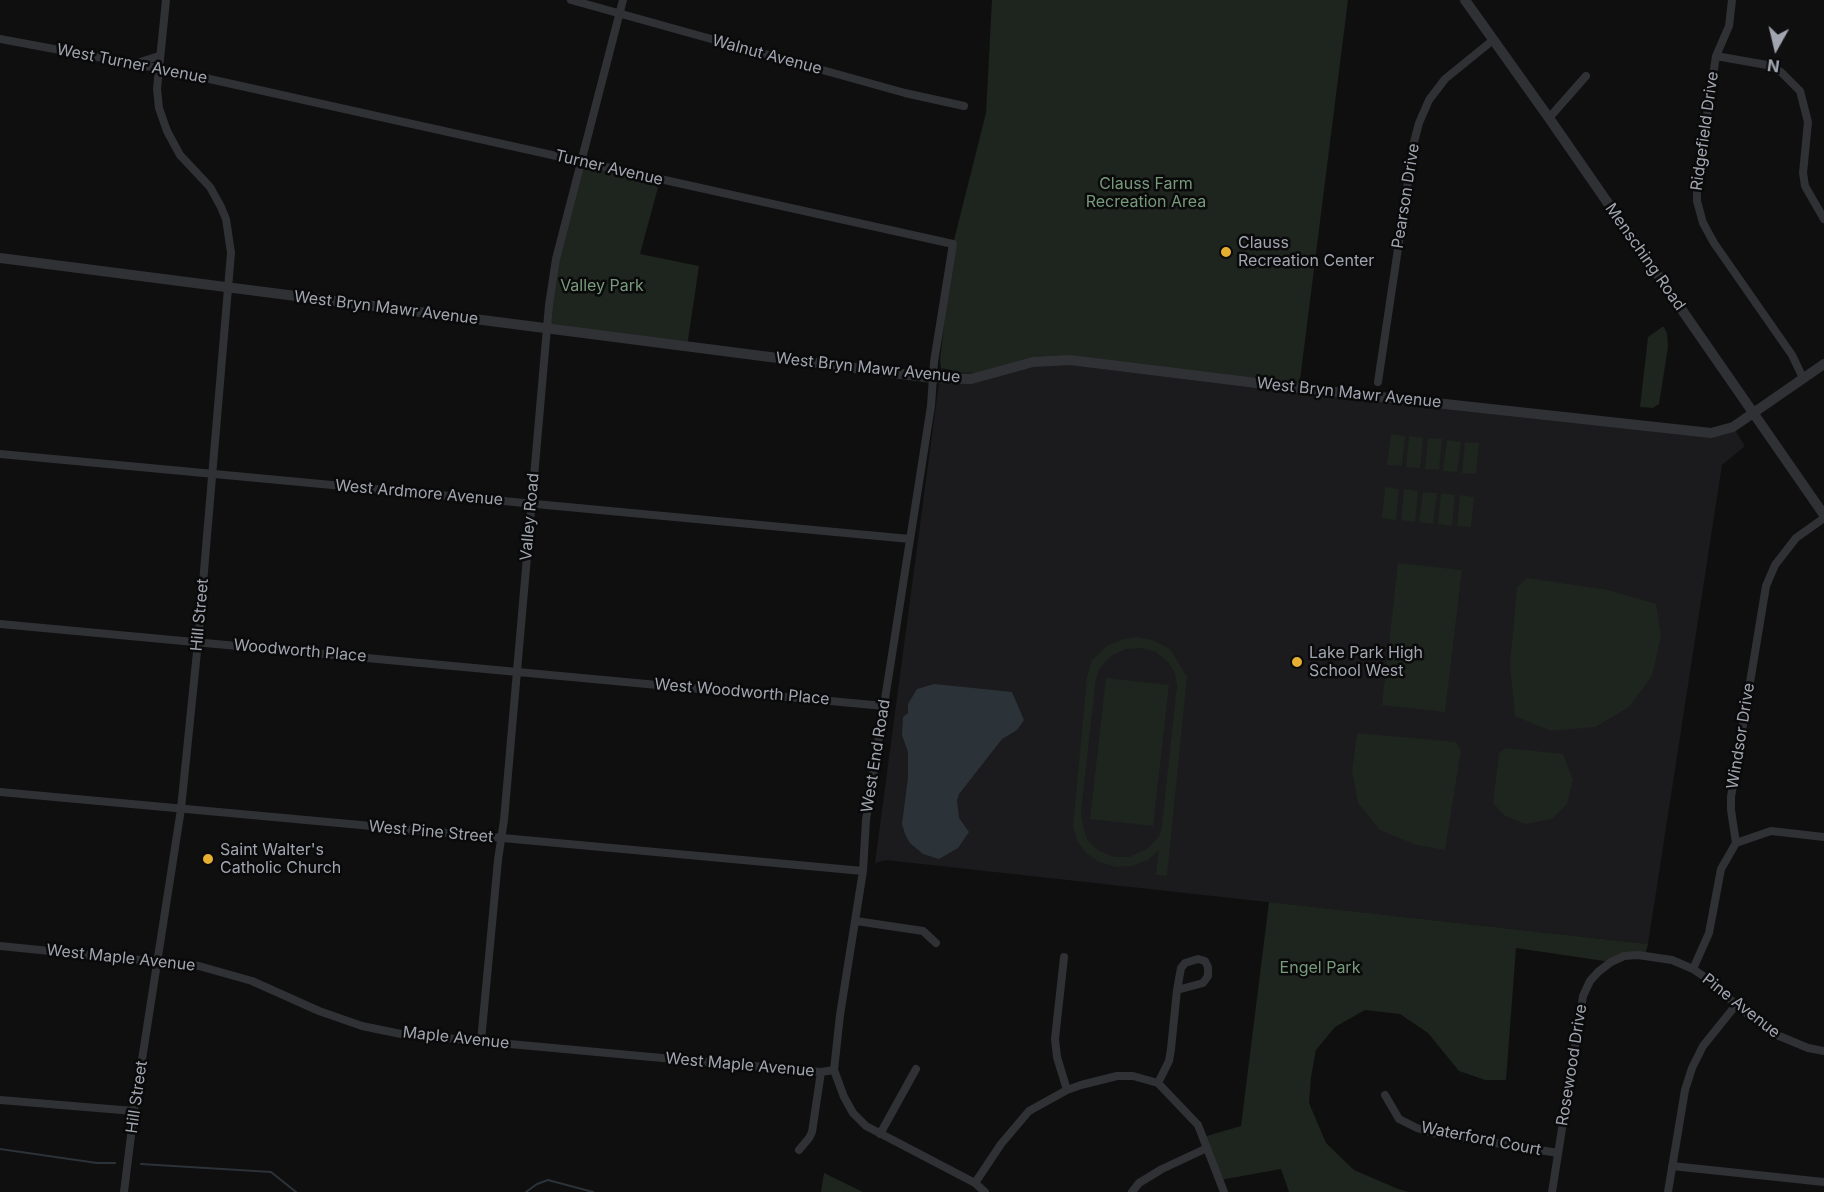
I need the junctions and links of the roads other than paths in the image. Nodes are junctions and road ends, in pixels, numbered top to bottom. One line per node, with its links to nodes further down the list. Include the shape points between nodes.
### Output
1 (166, 0): 9 (street, Hill Street)
2 (572, 0): 6 (street, Walnut Avenue)
3 (623, 0): 6 (street, Valley Road)
4 (1465, 0): 8 (street, Mensching Road)
5 (1732, 0): 10 (street, Ridgefield Drive, via 1729,26)
6 (620, 14): 15 (street, Walnut Avenue); 17 (street, Valley Road)
7 (0, 39): 11 (street, West Turner Avenue)
8 (1493, 40): 16 (street, Mensching Road); 26 (street, Pearson Drive, via 1445,79 1429,100 1419,123)
9 (159, 56): 11 (street); 12 (street, Hill Street)
10 (1716, 56): 18 (street, via 1767,65 1781,72 1800,91 1808,122 1805,186); 25 (street, Ridgefield Drive, via 1697,181 1698,210 1714,243)
11 (134, 64): 12 (street, West Turner Avenue)
12 (158, 69): 14 (street, West Turner Avenue); 21 (street, Hill Street, via 157,97 167,132 180,155 210,186 226,219 231,243)
13 (1586, 76): 16 (street)
14 (264, 92): 17 (street, Turner Avenue)
15 (964, 106)
16 (1549, 118): 27 (street, Mensching Road)
17 (581, 162): 19 (street, Turner Avenue); 22 (street, Valley Road, via 556,259)
18 (1824, 219)
19 (953, 244): 24 (street, West End Road)
20 (0, 258): 21 (street, West Bryn Mawr Avenue)
21 (228, 288): 22 (street, West Bryn Mawr Avenue); 29 (street, Hill Street)
22 (547, 329): 24 (street, West Bryn Mawr Avenue); 30 (street, Valley Road)
23 (1824, 364): 25 (street, West Bryn Mawr Avenue)
24 (933, 378): 27 (street, West Bryn Mawr Avenue, via 971,379 1033,362 1070,360 1712,434 1733,427); 32 (street, West End Road)
25 (1803, 378): 27 (street, West Bryn Mawr Avenue)
26 (1378, 382)
27 (1752, 412): 31 (street, Mensching Road)
28 (0, 454): 29 (street, West Ardmore Avenue)
29 (212, 474): 30 (street, West Ardmore Avenue); 34 (street, Hill Street)
30 (531, 504): 32 (street, West Ardmore Avenue); 35 (street, Valley Road)
31 (1824, 517): 42 (street, Windsor Drive, via 1796,538 1775,565 1766,586 1731,797)
32 (910, 539): 37 (street, West End Road)
33 (0, 624): 34 (street, Woodworth Place)
34 (198, 642): 35 (street, Woodworth Place); 39 (street, Hill Street)
35 (517, 672): 36 (street, Woodworth Place); 41 (street, Valley Road)
36 (601, 679): 37 (street, West Woodworth Place)
37 (884, 706): 43 (street, West End Road)
38 (0, 792): 39 (street, West Pine Street)
39 (181, 809): 41 (street, West Pine Street); 48 (street, Hill Street)
40 (1824, 837): 42 (street, via 1771,831)
41 (501, 838): 43 (street, West Pine Street); 53 (street, Valley Road)
42 (1736, 843): 49 (street, via 1721,869 1709,933)
43 (862, 871): 44 (street, West End Road)
44 (856, 921): 45 (street, via 923,931); 57 (street, West End Road)
45 (936, 943)
46 (0, 946): 48 (street, West Maple Avenue)
47 (1064, 957): 60 (street, via 1055,1039)
48 (158, 961): 51 (street, West Maple Avenue, via 199,966); 63 (street, Hill Street)
49 (1693, 969): 52 (street, Pine Avenue); 67 (street, Rosewood Drive, via 1672,960 1624,957 1611,962 1590,981 1583,996)
50 (1177, 990): 59 (street, via 1172,1049)
51 (273, 991): 53 (street, Maple Avenue, via 362,1026 401,1034)
52 (1736, 1005): 54 (street, Pine Avenue, via 1772,1033); 68 (street, via 1702,1046 1692,1068)
53 (481, 1041): 55 (street, Maple Avenue)
54 (1824, 1051)
55 (645, 1057): 58 (street, West Maple Avenue)
56 (916, 1069): 64 (street)
57 (834, 1070): 58 (street, West Maple Avenue); 64 (street, West End Road, via 853,1113)
58 (821, 1072): 66 (street, via 812,1132)
59 (1158, 1083): 60 (street, via 1118,1076); 65 (street, via 1198,1125)
60 (1067, 1090): 70 (street, via 1029,1111 1010,1131)
61 (1384, 1095): 67 (street, Waterford Court, via 1399,1119 1417,1128)
62 (0, 1100): 63 (street)
63 (134, 1111): 71 (street, Hill Street)
64 (880, 1134): 70 (street, West End Road)
65 (1207, 1148): 73 (street, via 1162,1169); 74 (street)
66 (799, 1150)
67 (1558, 1153): 75 (street, Rosewood Drive)
68 (1672, 1166): 69 (street); 76 (street)
69 (1824, 1182)
70 (975, 1183): 72 (street, West End Road)
71 (124, 1192)
72 (985, 1192)
73 (1132, 1192)
74 (1224, 1192)
75 (1552, 1192)
76 (1668, 1192)

